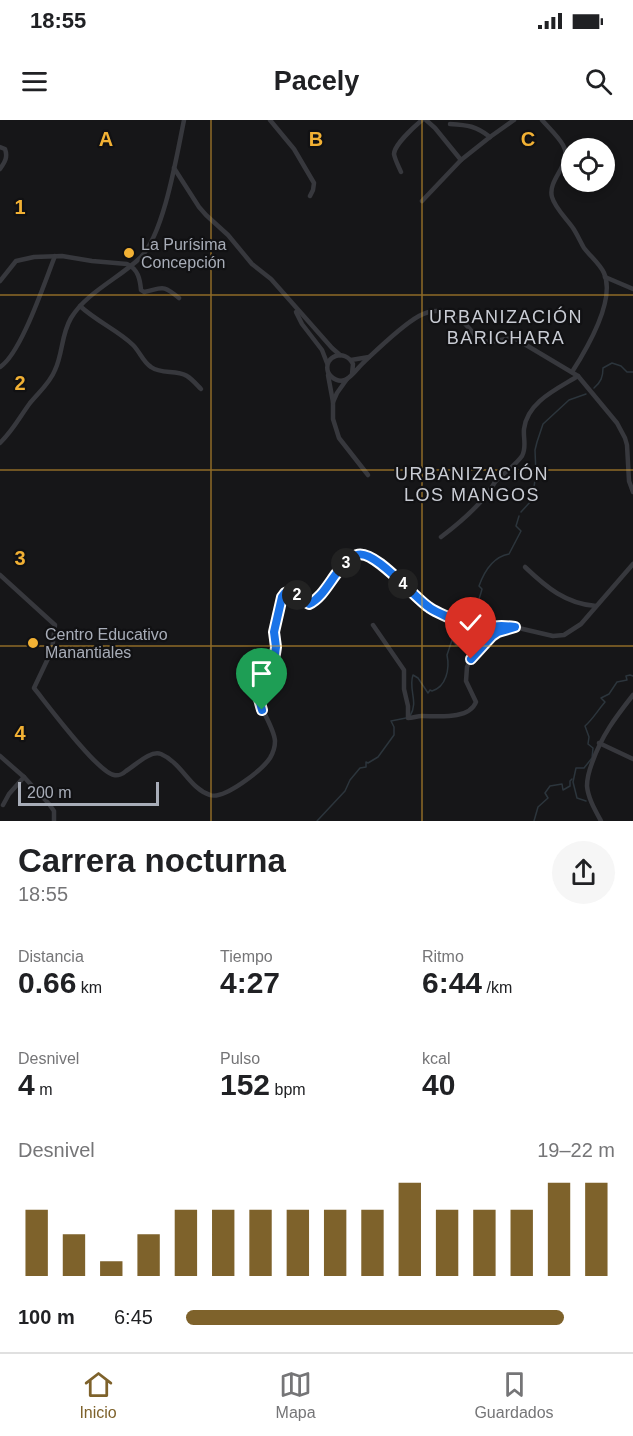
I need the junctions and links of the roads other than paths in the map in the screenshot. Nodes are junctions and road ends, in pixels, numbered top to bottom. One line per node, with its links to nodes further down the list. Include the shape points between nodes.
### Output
1 (184, 120): 10 (street)
2 (270, 120): 13 (street, via 294,149 314,183)
3 (424, 120): 9 (street); 12 (street, via 395,150)
4 (514, 120): 7 (street)
5 (542, 120): 17 (street, via 566,149 552,196)
6 (450, 124): 7 (street, via 473,126)
7 (490, 136): 9 (street)
8 (0, 147): 11 (street, via 7,154)
9 (461, 160): 14 (street)
10 (174, 168): 16 (street, via 150,244); 22 (street, via 199,207)
11 (0, 169)
12 (401, 172)
13 (310, 196)
14 (423, 201)
15 (56, 256): 16 (street); 18 (street, via 16,261); 27 (street, via 22,337)
16 (131, 266): 20 (street, via 144,292 161,288); 21 (street)
17 (605, 278): 19 (street); 29 (street, via 606,294 600,317)
18 (0, 281)
19 (633, 289)
20 (179, 298)
21 (80, 306): 33 (street, via 132,344 150,366 187,376); 35 (street, via 63,335 55,373)
22 (294, 306): 23 (street); 26 (street)
23 (340, 355): 25 (street); 26 (street)
24 (369, 357): 25 (street); 29 (street, via 420,315 441,311 459,317 481,340 516,339); 30 (street)
25 (351, 360): 30 (street)
26 (328, 365): 28 (street)
27 (0, 367)
28 (328, 372): 32 (street, via 336,380); 34 (street)
29 (572, 372): 31 (street)
30 (352, 374): 32 (street)
31 (578, 376): 37 (street, via 622,431); 39 (street, via 532,408 524,427 525,448 521,456 465,518)
32 (347, 379): 34 (street)
33 (201, 389)
34 (333, 402): 36 (street, via 339,438)
35 (0, 443)
36 (368, 475)
37 (631, 480): 38 (street)
38 (633, 492)
39 (441, 537)
40 (633, 564): 43 (street)
41 (525, 567): 43 (street, via 566,599)
42 (0, 575): 45 (street, via 55,625 52,650 34,688 93,760 115,776 156,753 176,763 198,788 214,796 241,784 269,760 274,750 275,738 254,681 275,654 274,632 285,593 294,592 309,604 315,601 338,571 361,554 386,568 430,608 470,631)
43 (596, 606): 45 (street, via 581,624 564,634 553,636)
44 (373, 625): 45 (street, via 404,670 408,718 460,714 471,709 476,702 466,681 471,659 492,636)
45 (515, 627)
46 (633, 695): 47 (street)
47 (600, 743): 49 (street); 53 (street, via 587,787)
48 (0, 756): 50 (street)
49 (633, 759)
50 (24, 777): 51 (street); 52 (street, via 54,811)
51 (3, 805)
52 (54, 821)
53 (601, 821)

